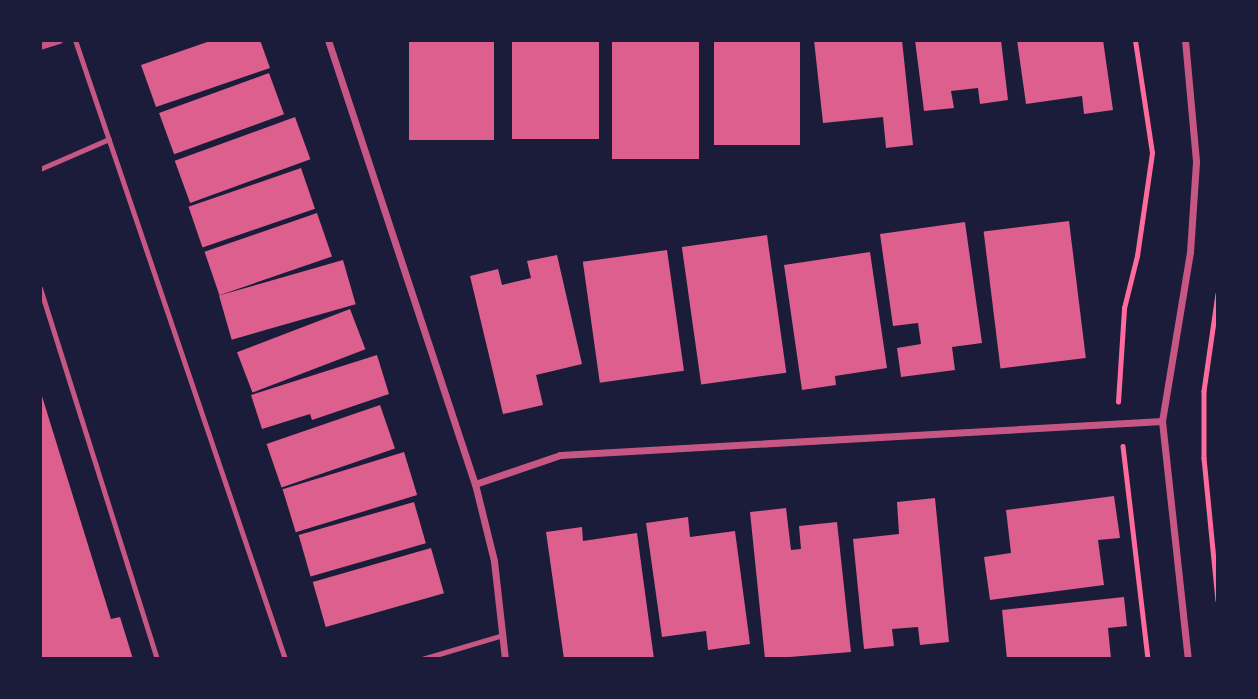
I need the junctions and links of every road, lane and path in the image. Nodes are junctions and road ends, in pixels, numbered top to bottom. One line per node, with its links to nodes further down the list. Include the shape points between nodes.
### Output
1 (59, 40): 6 (street)
2 (75, 40): 7 (lane)
3 (328, 40): 13 (street)
4 (1135, 40): 12 (path, via 1152,153 1124,308 1117,377)
5 (1185, 40): 11 (street, via 1196,162 1190,252)
6 (40, 46)
7 (109, 139): 8 (lane); 17 (lane)
8 (40, 169)
9 (40, 288): 16 (lane)
10 (1218, 294): 14 (path, via 1204,391 1204,458)
11 (1162, 421): 12 (street); 21 (street)
12 (1119, 424): 13 (street, via 560,455); 20 (path)
13 (475, 484): 15 (street, via 494,561)
14 (1218, 600)
15 (503, 635): 18 (lane); 19 (street)
16 (157, 659)
17 (285, 659)
18 (422, 659)
19 (505, 659)
20 (1148, 659)
21 (1188, 659)

